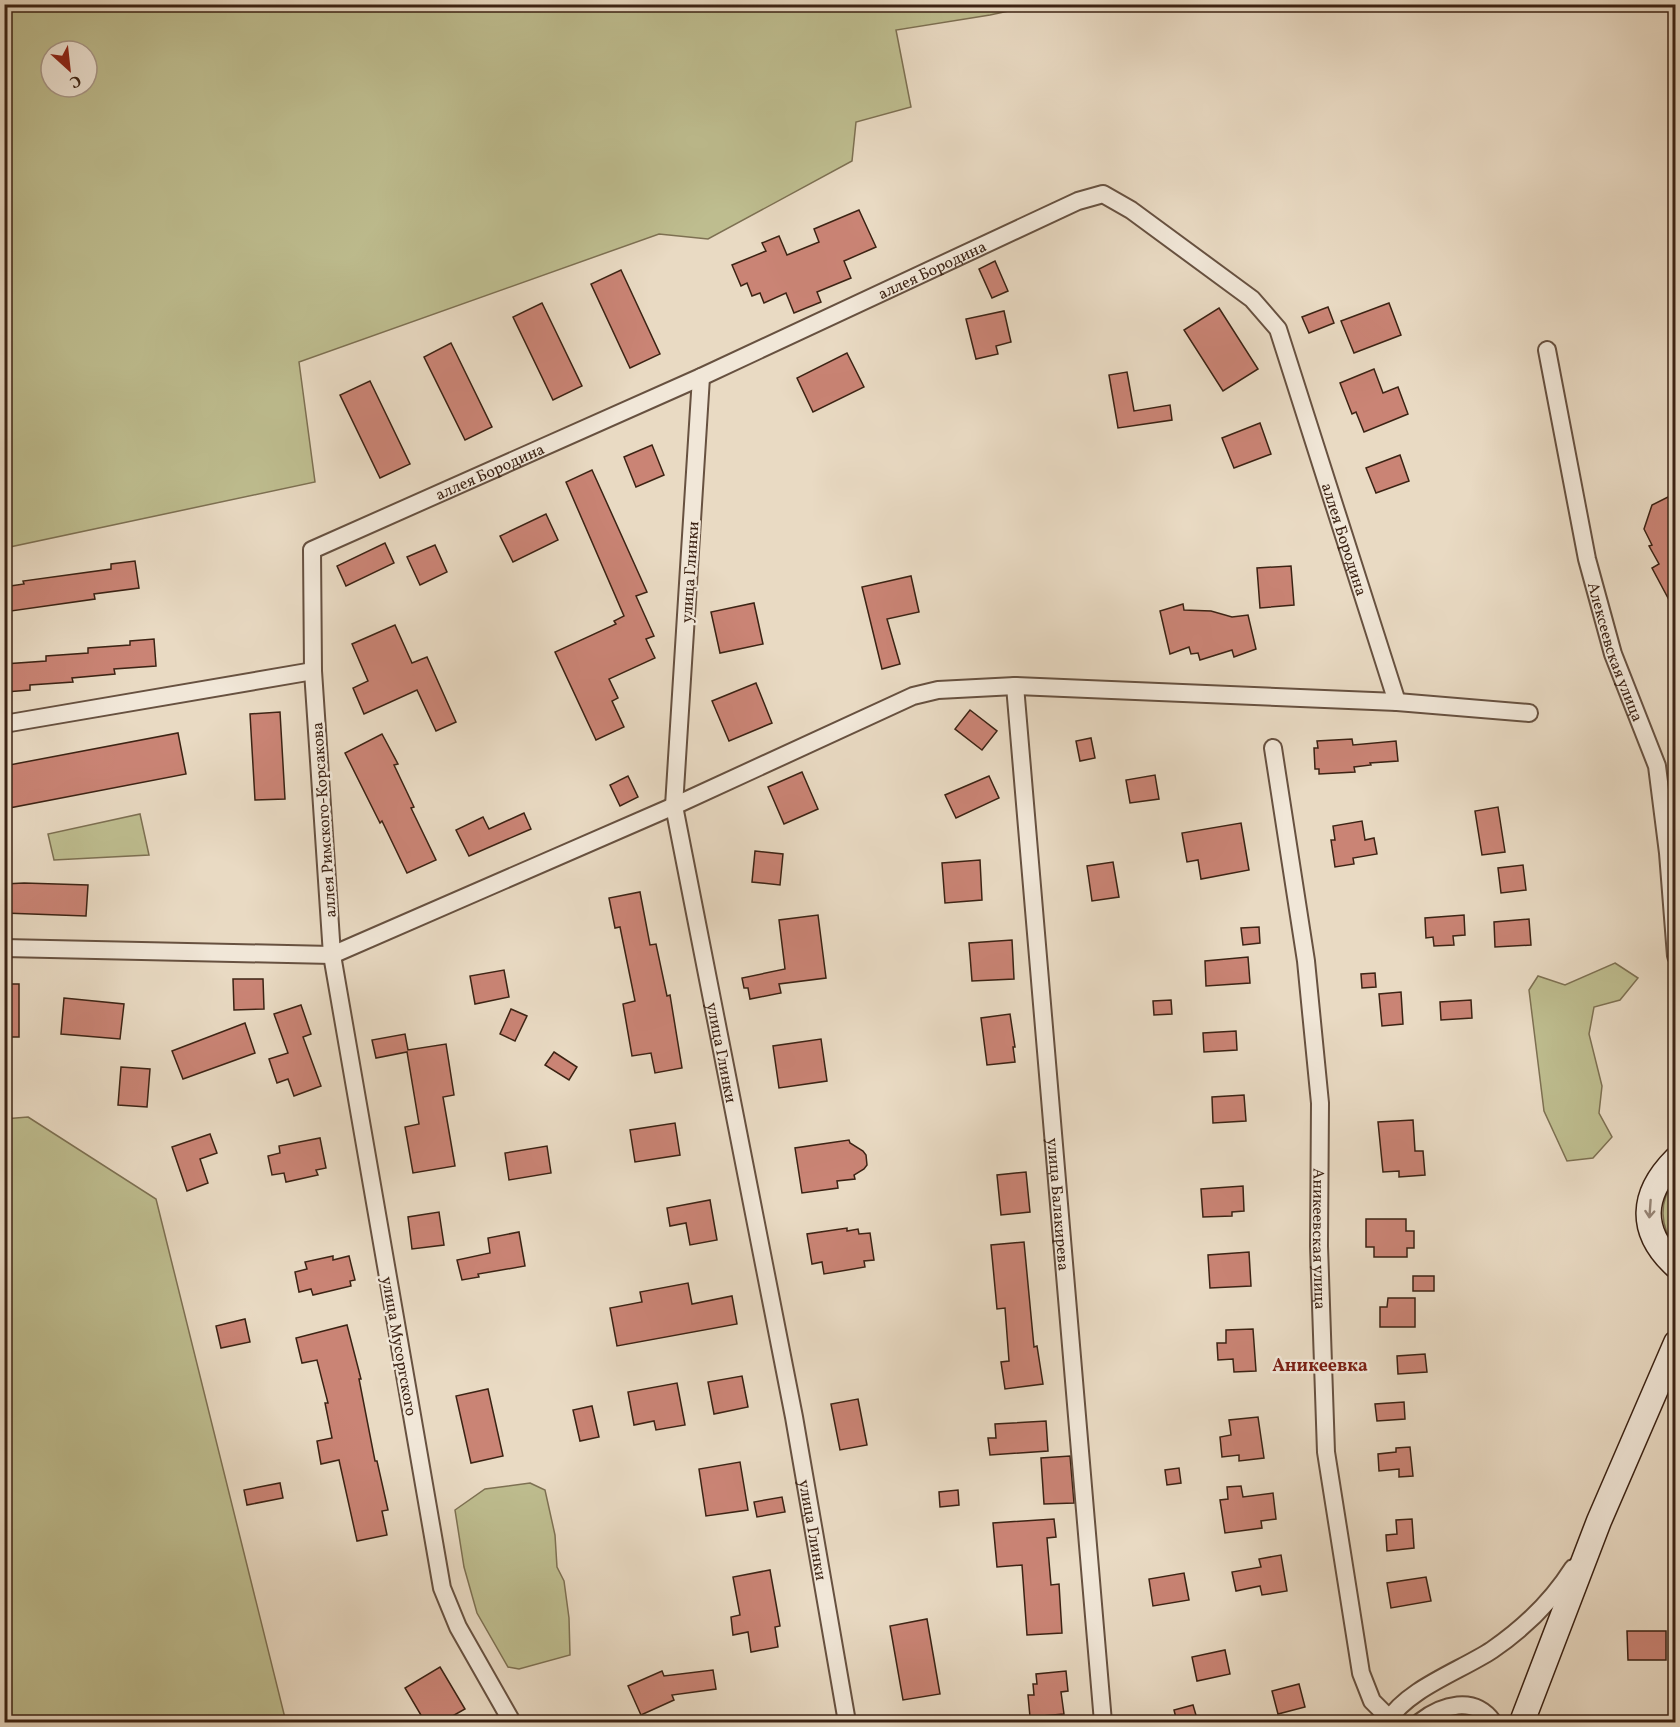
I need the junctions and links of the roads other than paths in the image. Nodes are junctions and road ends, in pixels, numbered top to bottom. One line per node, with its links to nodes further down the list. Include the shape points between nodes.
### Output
1 (1548, 350): 12 (street, Алексеевская улица, via 1587,559 1613,654 1657,766)
2 (702, 377): 3 (street, аллея Бородина, via 312,550); 5 (street, аллея Бородина, via 1078,201 1104,194 1252,299 1278,329); 9 (street, улица Глинки)
3 (313, 671): 7 (street); 11 (street, аллея Римского-Корсакова)
4 (1015, 686): 5 (street); 9 (street, via 938,690 913,696); 21 (street, улица Балакирева)
5 (1397, 702): 6 (street)
6 (1529, 713)
7 (4, 724)
8 (1274, 748): 18 (street, Аникеевская улица, via 1306,961 1320,1103 1319,1246 1326,1452 1361,1673 1372,1701)
9 (674, 806): 11 (street); 20 (street, улица Глинки, via 794,1418)
10 (4, 948): 11 (street)
11 (332, 955): 19 (street, улица Мусоргского, via 442,1588 458,1627)
12 (1676, 956)
13 (1675, 1159): 14 (street, one-way to 14, via 1660,1174 1651,1193 1648,1215 1652,1236)
14 (1669, 1260): 15 (street)
15 (1676, 1276)
16 (1676, 1343): 17 (street)
17 (1599, 1521): 18 (street, via 1566,1580 1542,1609 1491,1650 1412,1697); 24 (street)
18 (1388, 1720)
19 (512, 1722)
20 (847, 1722)
21 (1103, 1722)
22 (1420, 1722): 23 (street, via 1442,1709 1459,1705 1481,1710)
23 (1492, 1722)
24 (1522, 1722)

